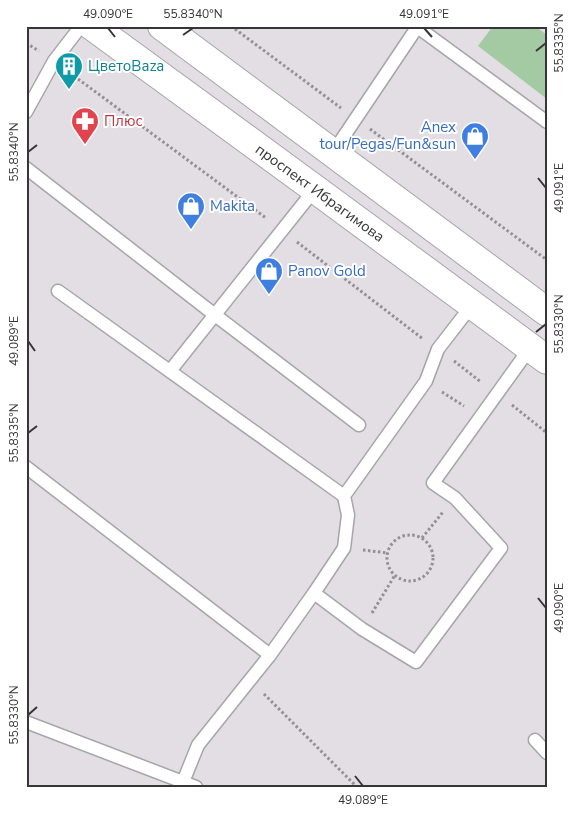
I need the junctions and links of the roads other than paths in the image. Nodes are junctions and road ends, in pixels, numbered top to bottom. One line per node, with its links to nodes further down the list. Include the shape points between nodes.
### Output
1 (81, 26): 5 (lane, via 54,61)
2 (92, 26): 9 (main road, проспект Ибрагимова)
3 (162, 26): 7 (main road)
4 (417, 27): 6 (lane); 7 (lane)
5 (26, 112)
6 (547, 122)
7 (332, 154): 12 (main road)
8 (26, 168): 13 (lane)
9 (315, 188): 11 (main road, проспект Ибрагимова); 13 (lane)
10 (58, 291): 15 (lane)
11 (472, 304): 14 (main road, проспект Ибрагимова); 18 (lane, via 438,349 426,381)
12 (547, 312)
13 (215, 315): 15 (lane); 16 (lane)
14 (538, 354): 19 (lane, via 480,417 433,483 455,498 501,548 416,662)
15 (170, 371): 18 (lane)
16 (359, 425)
17 (26, 467): 20 (lane)
18 (344, 496): 19 (lane, via 348,515 344,548)
19 (314, 594): 20 (lane)
20 (270, 655): 24 (lane, via 198,744)
21 (26, 722): 24 (lane)
22 (535, 740): 23 (lane)
23 (547, 753)
24 (183, 782): 25 (lane)
25 (196, 787)

